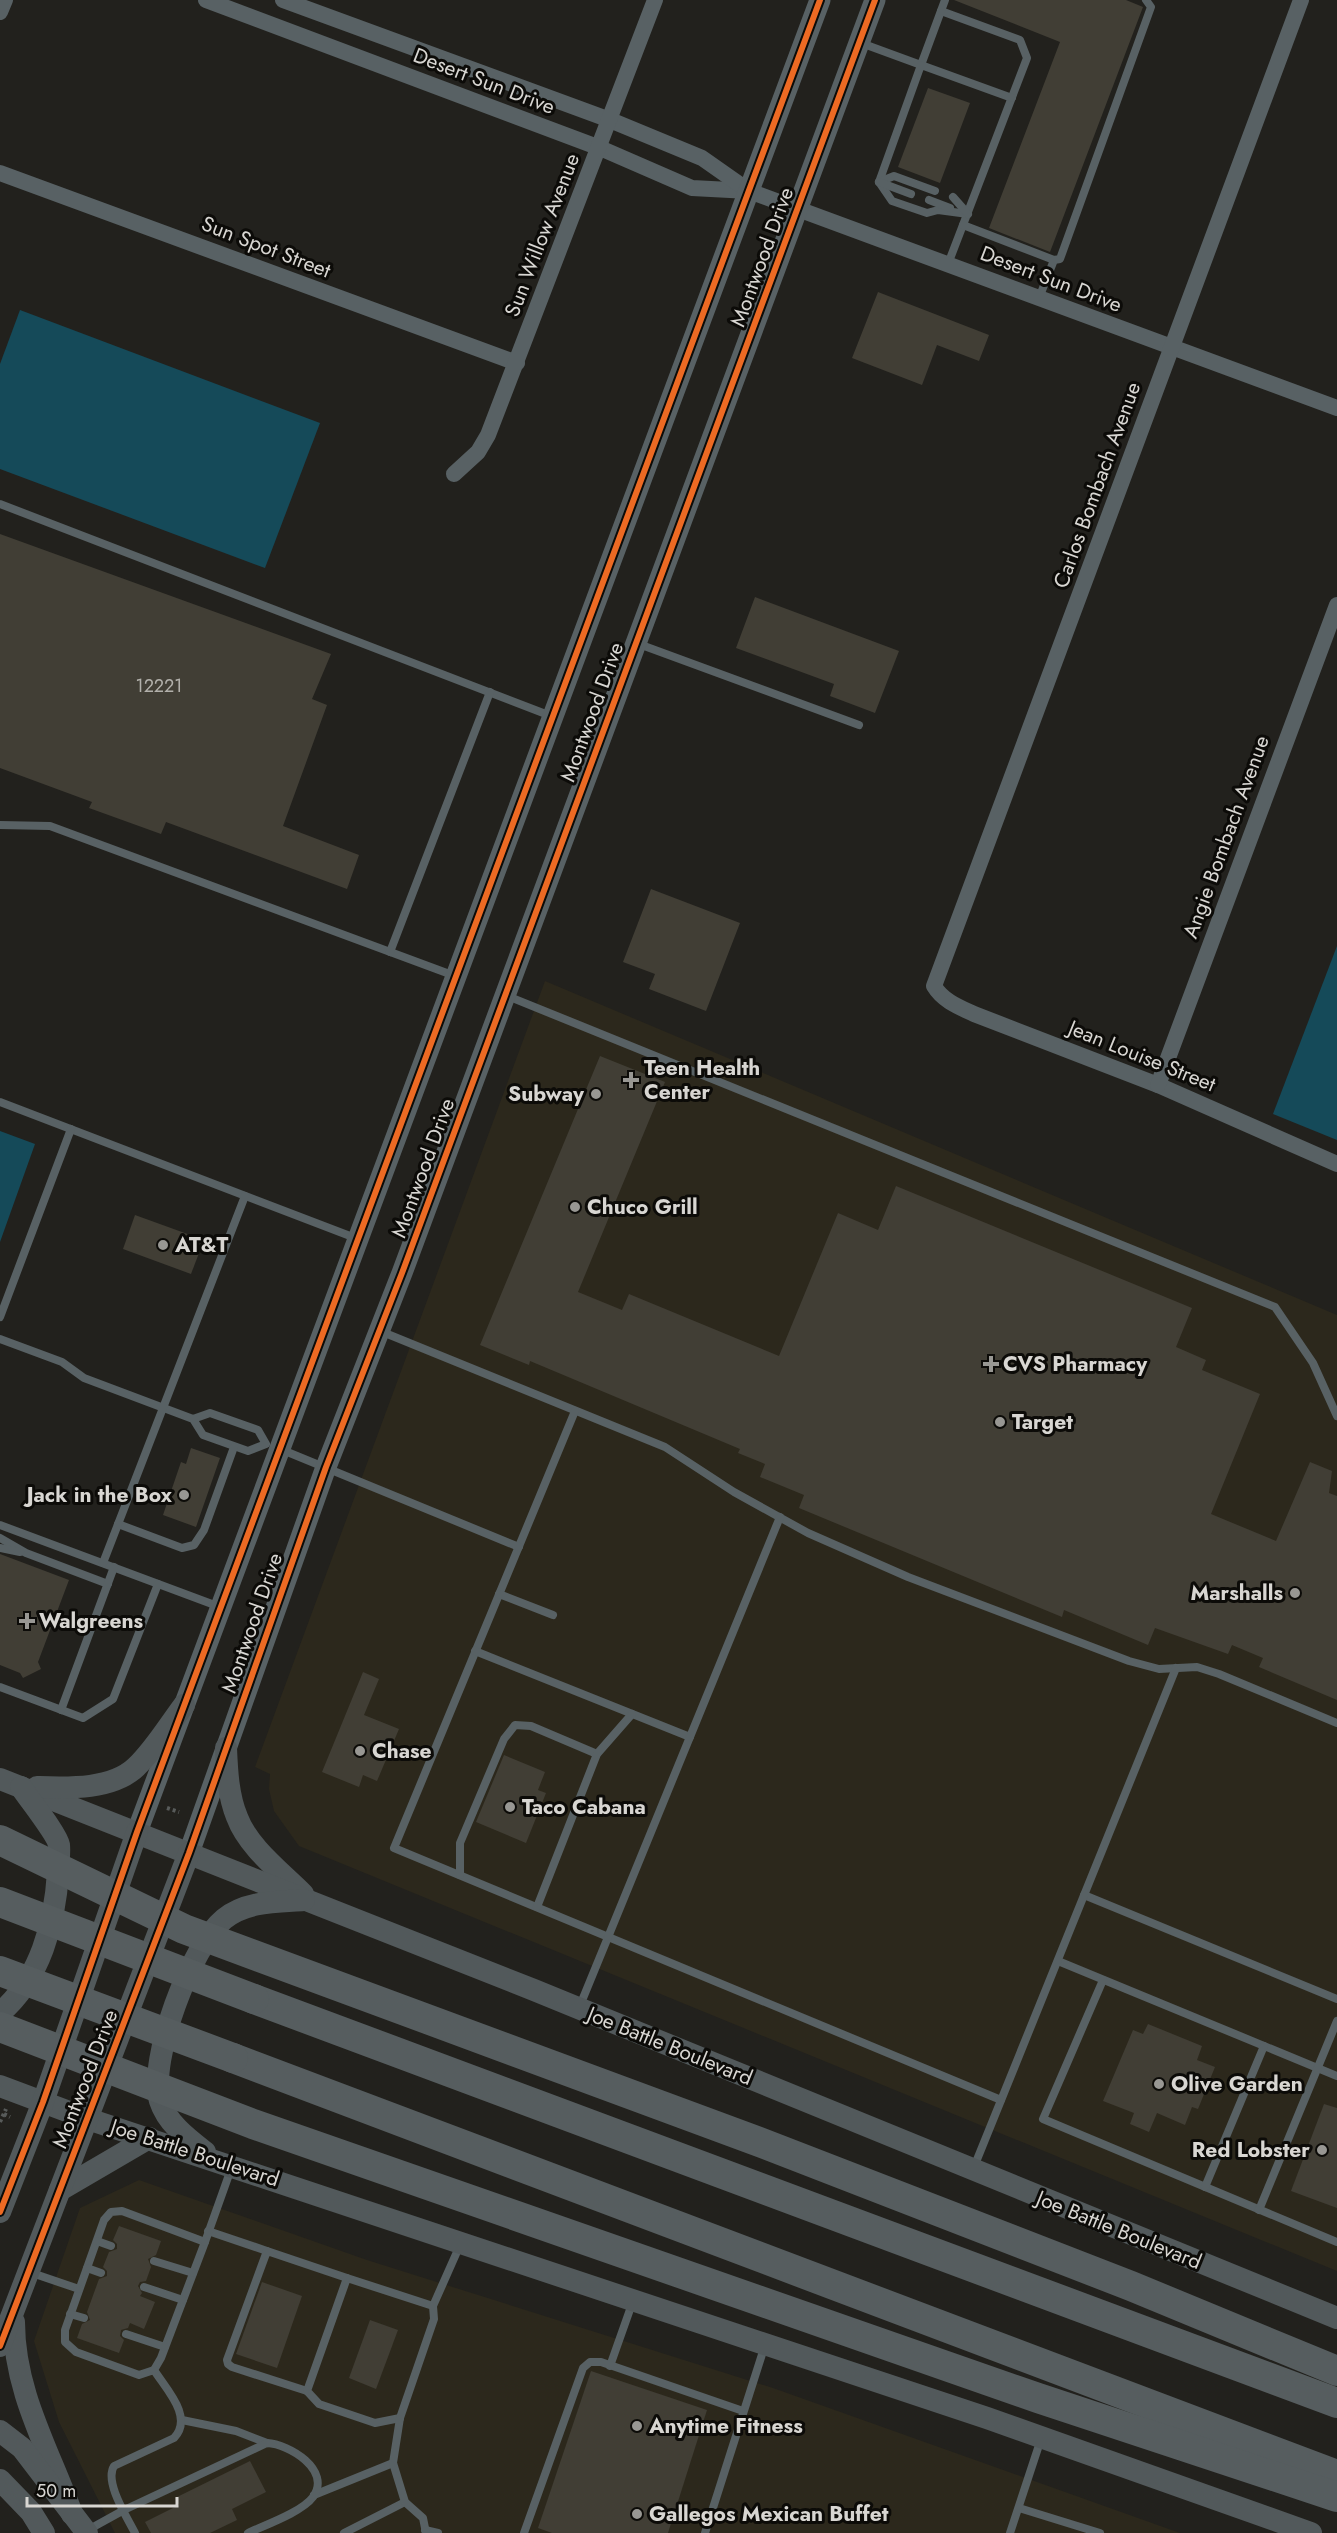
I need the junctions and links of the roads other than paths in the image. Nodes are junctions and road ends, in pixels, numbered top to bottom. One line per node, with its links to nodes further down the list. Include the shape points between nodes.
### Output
1 (5, 0): 11 (street)
2 (206, 0): 16 (street, Desert Sun Drive)
3 (283, 0): 15 (street, Desert Sun Drive)
4 (655, 0): 15 (street, Sun Willow Avenue)
5 (820, 0): 19 (street, Montwood Drive)
6 (875, 0): 12 (street, Montwood Drive)
7 (945, 0): 10 (lane)
8 (1146, 0): 27 (lane, via 1151,7 1060,259)
9 (1301, 0): 30 (street, Carlos Bombach Avenue)
10 (941, 11): 13 (lane); 14 (lane, via 1020,40 1027,57)
11 (0, 12)
12 (860, 42): 13 (lane); 24 (street, Montwood Drive)
13 (921, 66): 14 (lane); 18 (lane)
14 (1012, 98): 25 (lane)
15 (610, 120): 16 (street, Sun Willow Avenue); 19 (street, Desert Sun Drive, via 702,158)
16 (600, 148): 19 (street, Desert Sun Drive, via 692,188); 31 (street, Sun Willow Avenue)
17 (0, 173): 31 (street, Sun Spot Street)
18 (879, 182): 20 (lane, via 894,176); 21 (lane); 25 (lane, via 892,201 927,213 938,210)
19 (749, 191): 24 (street, Desert Sun Drive); 38 (street, Montwood Drive)
20 (935, 191)
21 (911, 194)
22 (952, 197): 25 (lane)
23 (929, 200): 25 (lane)
24 (798, 208): 28 (street, Desert Sun Drive); 36 (street, Montwood Drive)
25 (968, 214): 26 (lane)
26 (963, 225): 27 (lane); 28 (lane)
27 (1054, 260): 29 (lane)
28 (948, 264): 29 (street, Desert Sun Drive)
29 (1039, 298): 30 (street, Desert Sun Drive)
30 (1172, 349): 32 (street, Desert Sun Drive); 43 (street, Carlos Bombach Avenue)
31 (517, 363): 33 (street, Sun Willow Avenue, via 488,435 478,452)
32 (1337, 408)
33 (454, 474)
34 (0, 504): 37 (lane)
35 (1337, 605): 45 (street, Angie Bombach Avenue)
36 (636, 643): 39 (lane); 44 (street, Montwood Drive)
37 (489, 692): 38 (lane); 41 (lane)
38 (552, 716): 42 (street, Montwood Drive)
39 (859, 725)
40 (0, 825): 41 (lane, via 50,826)
41 (390, 952): 42 (lane)
42 (455, 976): 50 (street, Montwood Drive)
43 (934, 986): 45 (street, Jean Louise Street, via 956,1006 974,1014)
44 (504, 995): 52 (street, Montwood Drive); 56 (lane, via 1275,1307 1313,1363)
45 (1158, 1085): 48 (street, Jean Louise Street)
46 (0, 1102): 47 (lane)
47 (71, 1129): 49 (lane); 51 (lane)
48 (1337, 1164)
49 (245, 1196): 50 (lane); 54 (lane)
50 (358, 1239): 59 (street, Montwood Drive)
51 (0, 1317)
52 (380, 1331): 55 (lane); 60 (street, Montwood Drive)
53 (0, 1339): 54 (lane, via 62,1362 84,1378)
54 (163, 1408): 57 (lane); 62 (lane)
55 (575, 1411): 61 (lane, via 665,1448); 65 (lane)
56 (1337, 1416)
57 (193, 1419): 58 (lane, via 203,1435); 59 (lane, via 210,1413 258,1430)
58 (234, 1447): 59 (lane, via 248,1451); 62 (lane, via 204,1530 194,1545 182,1548)
59 (273, 1447): 60 (lane); 73 (street, Montwood Drive)
60 (326, 1467): 65 (lane); 83 (street, Montwood Drive)
61 (780, 1517): 76 (lane, via 908,1577 1118,1657 1159,1669); 82 (lane)
62 (118, 1524): 68 (lane)
63 (0, 1525): 68 (lane)
64 (0, 1538): 67 (lane)
65 (519, 1547): 72 (lane)
66 (0, 1548): 67 (lane)
67 (26, 1553): 70 (lane)
68 (103, 1563): 69 (lane)
69 (114, 1567): 70 (lane); 71 (lane)
70 (108, 1584): 79 (lane)
71 (158, 1584): 73 (lane); 79 (lane, via 112,1699 83,1718)
72 (499, 1594): 74 (lane); 75 (lane)
73 (221, 1607): 78 (street, Montwood Drive)
74 (554, 1616)
75 (476, 1651): 80 (lane); 89 (lane, via 394,1848)
76 (1176, 1668): 81 (lane, via 1197,1667 1219,1674); 90 (lane)
77 (0, 1687): 79 (lane)
78 (184, 1705): 85 (main road, via 135,1768 116,1779 71,1788); 86 (street, Montwood Drive)
79 (61, 1710)
80 (632, 1714): 82 (lane); 84 (lane)
81 (1337, 1723)
82 (690, 1737): 94 (lane)
83 (225, 1748): 88 (street, Montwood Drive); 91 (main road, via 237,1818 251,1842)
84 (597, 1754): 89 (lane, via 531,1725 515,1725 504,1739 460,1843); 93 (lane)
85 (10, 1783): 86 (main road, Joe Battle Boulevard); 100 (main road, via 59,1843 51,1924 31,1978 16,2000)
86 (137, 1832): 88 (main road, Joe Battle Boulevard); 108 (main road, Montwood Drive)
87 (0, 1840): 146 (highway, bridge, via 183,1929 762,2143 1131,2286)
88 (189, 1852): 91 (main road, Joe Battle Boulevard); 109 (main road, Montwood Drive)
89 (460, 1875): 93 (lane)
90 (1084, 1895): 95 (lane); 98 (lane)
91 (308, 1900): 99 (main road, Joe Battle Boulevard); 111 (main road, via 256,1904 224,1919 199,1951 167,2031 156,2085 161,2103 171,2122)
92 (0, 1902): 148 (highway, bridge)
93 (537, 1907): 94 (lane)
94 (608, 1937): 99 (lane); 107 (lane)
95 (1058, 1961): 97 (lane); 107 (lane)
96 (0, 1971): 156 (highway, bridge)
97 (1103, 1980): 103 (lane); 114 (lane, via 1043,2119)
98 (1337, 1999)
99 (579, 2009): 113 (main road, Joe Battle Boulevard)
100 (0, 2013)
101 (1337, 2021): 104 (lane)
102 (0, 2027): 159 (highway, bridge, via 253,2124 1038,2398)
103 (1264, 2046): 104 (lane); 114 (lane)
104 (1318, 2068): 105 (lane); 117 (lane)
105 (1337, 2076)
106 (0, 2086): 108 (main road, Joe Battle Boulevard)
107 (1001, 2100): 113 (lane)
108 (43, 2102): 109 (main road, Joe Battle Boulevard); 116 (main road, Montwood Drive)
109 (88, 2119): 110 (main road, Joe Battle Boulevard); 115 (main road, Montwood Drive)
110 (149, 2138): 111 (main road, Joe Battle Boulevard); 115 (main road)
111 (223, 2162): 118 (lane); 121 (main road, Joe Battle Boulevard)
112 (0, 2167): 116 (main road)
113 (972, 2170): 139 (main road, Joe Battle Boulevard)
114 (1205, 2187): 117 (lane)
115 (60, 2190): 127 (main road, Montwood Drive)
116 (3, 2204)
117 (1259, 2210): 122 (lane)
118 (208, 2231): 120 (lane); 124 (lane)
119 (97, 2241): 120 (lane, via 104,2220 111,2212 122,2211); 123 (lane); 126 (lane)
120 (205, 2242): 129 (lane)
121 (461, 2242): 133 (main road, Joe Battle Boulevard); 135 (lane)
122 (1337, 2242)
123 (111, 2246)
124 (267, 2251): 130 (lane); 147 (lane, via 228,2364)
125 (154, 2260): 129 (lane)
126 (87, 2268): 128 (lane); 132 (lane)
127 (28, 2272): 132 (lane); 136 (main road, Montwood Drive)
128 (101, 2273)
129 (193, 2273): 134 (lane)
130 (347, 2278): 135 (lane); 147 (lane)
131 (144, 2287): 134 (lane)
132 (79, 2289): 137 (lane)
133 (633, 2299): 141 (main road, Joe Battle Boulevard); 144 (lane)
134 (183, 2300): 143 (lane)
135 (433, 2306): 150 (lane, via 435,2319)
136 (14, 2309): 142 (main road, Montwood Drive); 163 (main road, via 14,2348 21,2385)
137 (70, 2314): 138 (lane); 145 (lane, via 65,2342 76,2352 140,2375)
138 (84, 2318)
139 (1337, 2318)
140 (126, 2334): 143 (lane)
141 (765, 2344): 149 (lane); 153 (main road, Joe Battle Boulevard)
142 (0, 2346)
143 (165, 2347): 145 (lane)
144 (610, 2366): 149 (lane); 170 (lane, via 590,2362 583,2368)
145 (153, 2370): 151 (lane)
146 (1337, 2371)
147 (307, 2391): 150 (lane, via 319,2404 375,2423)
148 (1337, 2403)
149 (743, 2411): 171 (lane)
150 (400, 2418): 155 (lane)
151 (182, 2420): 154 (lane); 162 (lane, via 181,2431 174,2438 114,2466 110,2472)
152 (0, 2431): 163 (main road, via 22,2448)
153 (1041, 2437): 161 (lane); 174 (main road, Joe Battle Boulevard)
154 (267, 2443): 158 (lane, via 278,2443 307,2461 314,2473); 162 (lane)
155 (393, 2463): 158 (lane); 160 (lane)
156 (1337, 2475)
157 (0, 2480): 165 (main road)
158 (314, 2495): 167 (lane, via 305,2505)
159 (1337, 2497)
160 (405, 2502): 164 (lane, via 423,2518); 168 (lane)
161 (1019, 2508): 172 (lane); 173 (lane)
162 (124, 2510): 163 (lane); 166 (lane)
163 (82, 2526)
164 (425, 2531): 169 (lane)
165 (45, 2533)
166 (135, 2533)
167 (248, 2533)
168 (344, 2533)
169 (438, 2533)
170 (524, 2533)
171 (705, 2533)
172 (1010, 2533)
173 (1100, 2533)
174 (1311, 2533)

